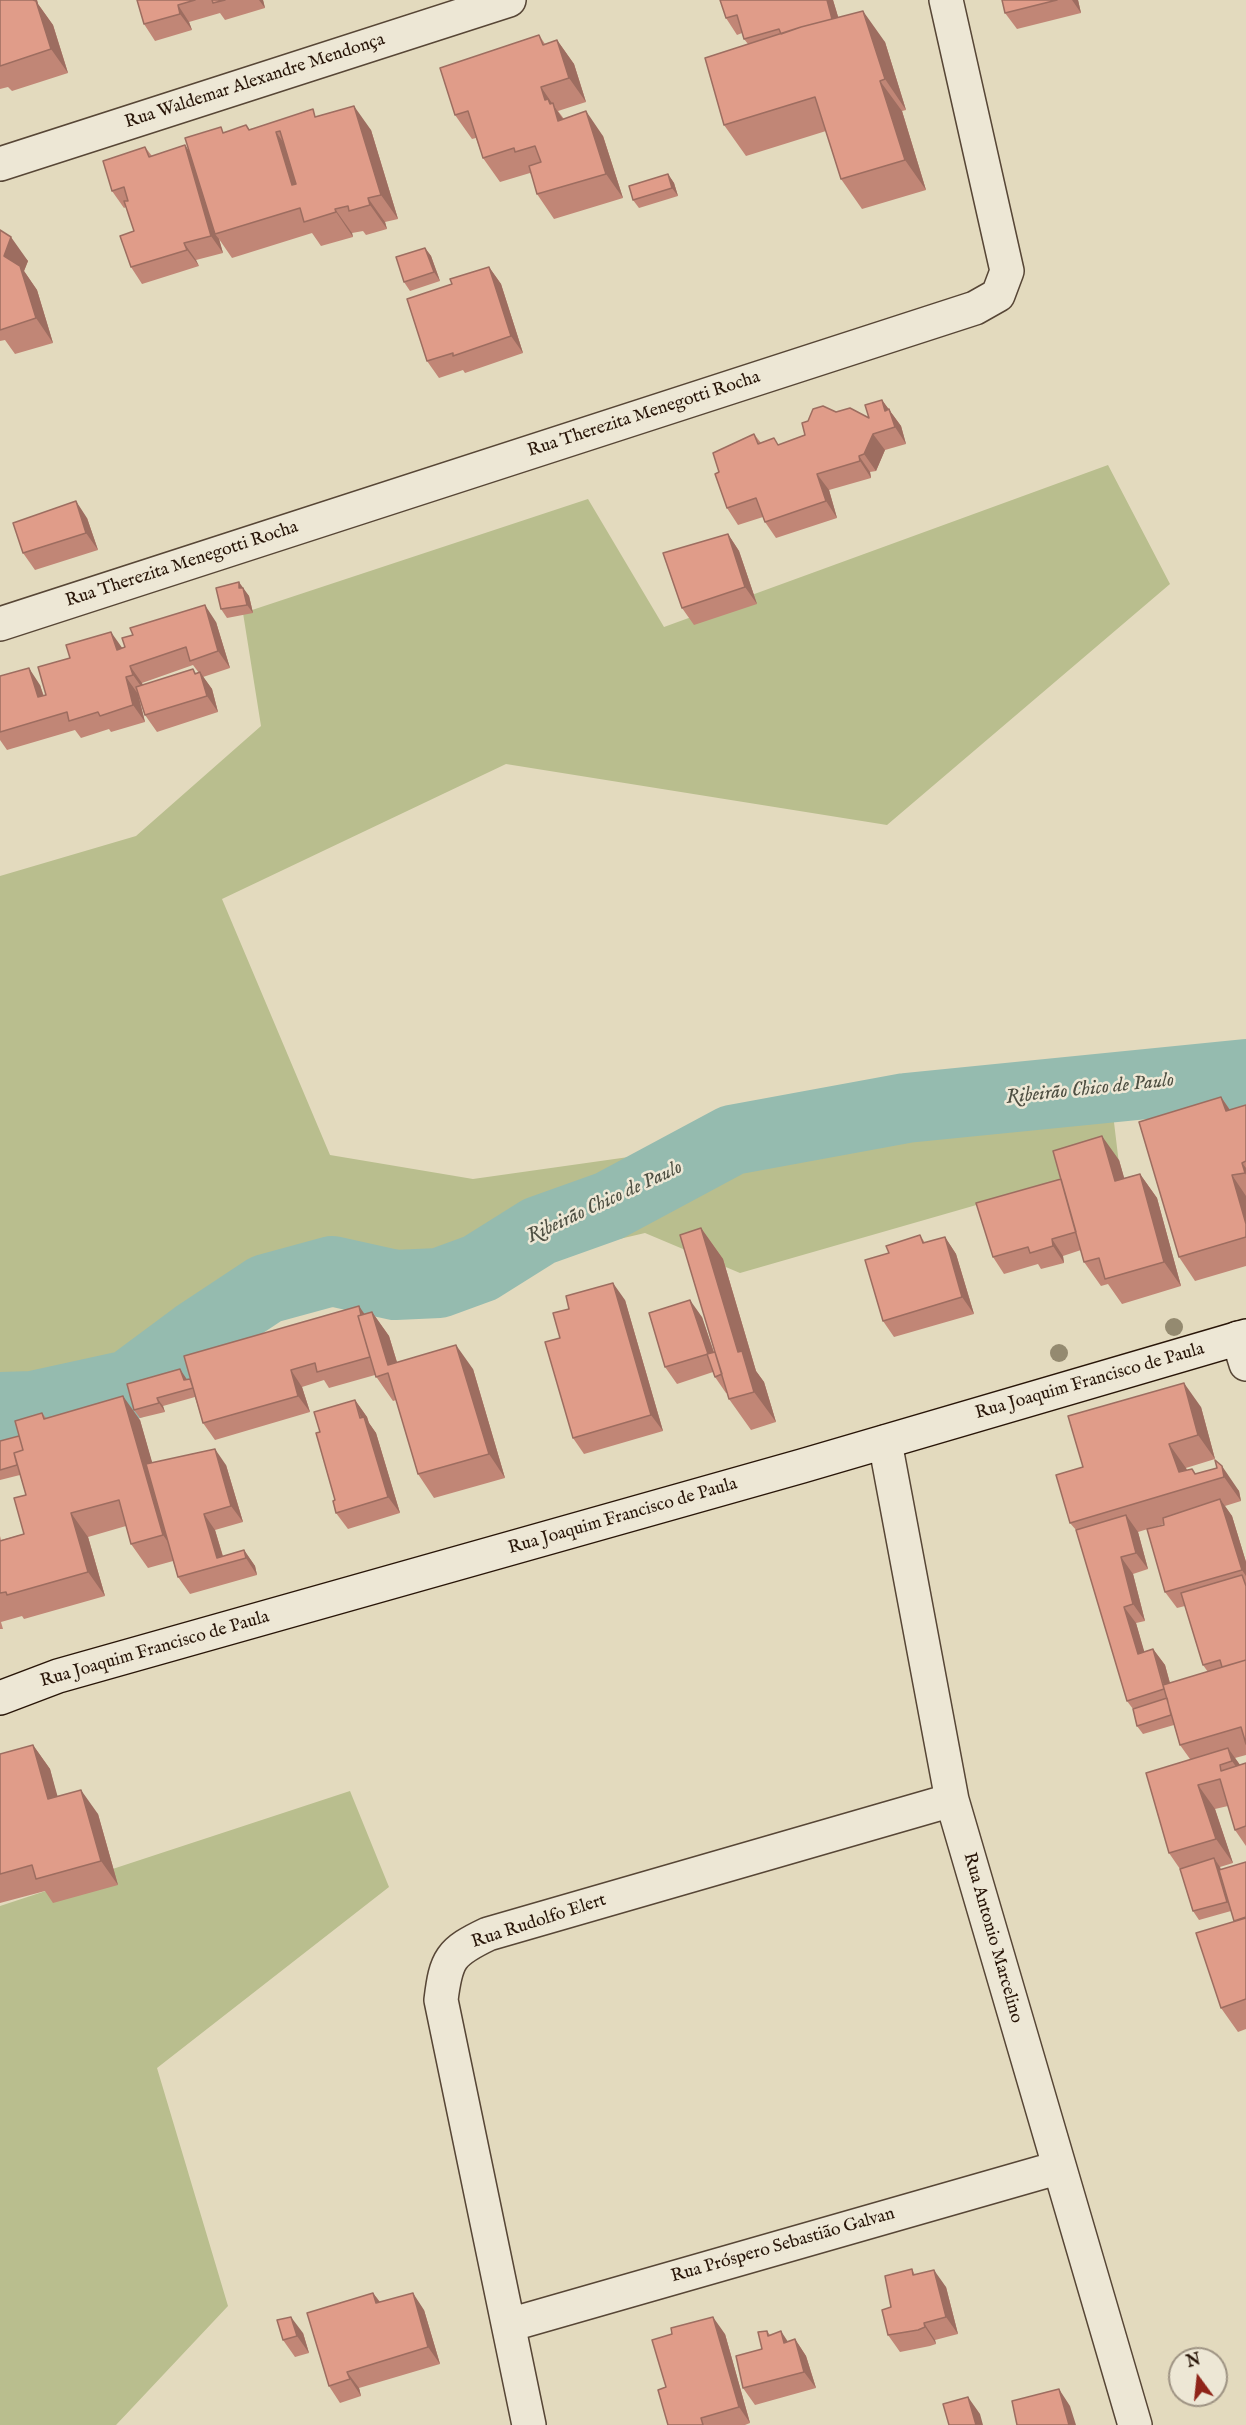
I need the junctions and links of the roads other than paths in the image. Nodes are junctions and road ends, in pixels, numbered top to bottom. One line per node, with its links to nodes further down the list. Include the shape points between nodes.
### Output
1 (509, 0): 3 (street, Rua Waldemar Alexandre Mendonça)
2 (946, 0): 4 (street, Rua Therezita Menegotti Rocha, via 1007,271 998,295 975,308)
3 (0, 164)
4 (0, 624)
5 (1243, 1346): 6 (street, Rua Joaquim Francisco de Paula)
6 (885, 1442): 7 (street, Rua Joaquim Francisco de Paula, via 58,1676); 8 (street, Rua Antonio Marcelino)
7 (0, 1698)
8 (952, 1800): 9 (street, Rua Antonio Marcelino); 10 (street, Rua Rudolfo Elert, via 488,1934 463,1946 445,1968 441,2000)
9 (1058, 2168): 10 (street, Rua Próspero Sebastião Galvan); 12 (street, Rua Antonio Marcelino)
10 (509, 2325): 11 (street, Rua Rudolfo Elert)
11 (529, 2425)
12 (1135, 2425)

